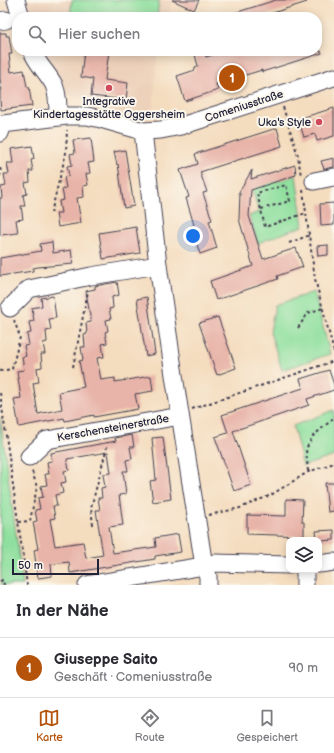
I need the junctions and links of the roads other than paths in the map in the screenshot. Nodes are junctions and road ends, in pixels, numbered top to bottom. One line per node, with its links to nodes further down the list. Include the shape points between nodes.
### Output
1 (16, 0): 2 (street)
2 (9, 20)
3 (35, 56): 5 (street, via 53,84)
4 (334, 77): 6 (street, Comeniusstraße, via 181,126)
5 (63, 116): 6 (street, Comeniusstraße, via 87,116); 7 (street, Comeniusstraße, via 3,124)
6 (143, 131): 10 (street, Kerschensteinerstraße)
7 (0, 133)
8 (334, 177): 9 (street)
9 (306, 181)
10 (158, 265): 11 (street, via 29,289); 12 (street, Kerschensteinerstraße)
11 (10, 308)
12 (180, 415): 13 (street, Kerschensteinerstraße, via 47,440); 17 (street, Kerschensteinerstraße)
13 (28, 458)
14 (334, 562): 16 (street)
15 (286, 564): 17 (street, via 215,563)
16 (322, 564)
17 (204, 566): 19 (street); 21 (street, Kerschensteinerstraße)
18 (306, 573): 22 (street)
19 (111, 583): 20 (street)
20 (88, 585)
21 (208, 585)
22 (305, 585)

